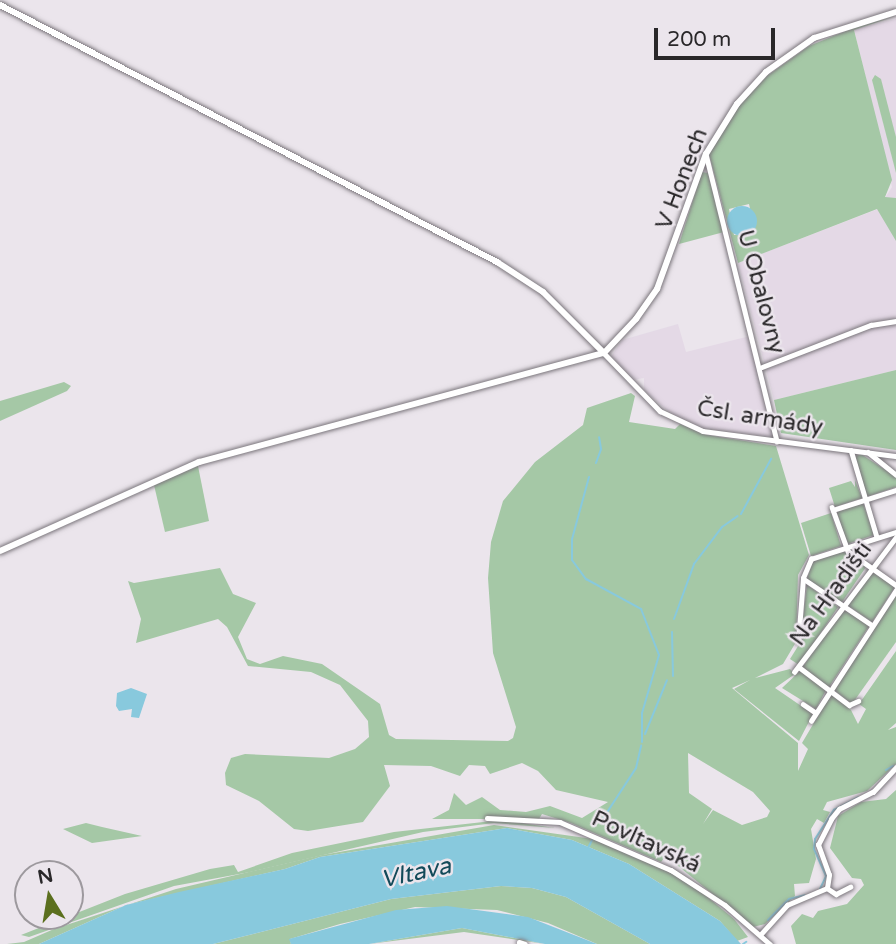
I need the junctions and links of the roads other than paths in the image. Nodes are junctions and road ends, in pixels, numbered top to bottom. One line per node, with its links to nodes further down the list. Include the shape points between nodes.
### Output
1 (0, 5): 5 (street, via 497,262 543,292)
2 (896, 12): 3 (street, V Honech, via 839,26 789,54 737,104)
3 (706, 154): 5 (street, V Honech, via 662,280 642,312); 6 (street, U Obalovny)
4 (896, 321): 6 (street)
5 (604, 353): 7 (street, Čsl. armády, via 668,417 703,431); 17 (street, via 199,462)
6 (762, 367): 7 (street, U Obalovny)
7 (777, 441): 8 (street, Čsl. armády)
8 (851, 450): 9 (street, Čsl. armády); 13 (street)
9 (868, 452): 10 (street, Čsl. armády); 11 (street)
10 (896, 456)
11 (896, 475)
12 (896, 490): 13 (street)
13 (864, 500): 15 (street); 16 (street, via 833,509)
14 (896, 535): 15 (street); 18 (street, Na Hradišti)
15 (877, 537): 16 (street)
16 (845, 548): 18 (street); 19 (street, via 811,559)
17 (0, 551)
18 (870, 567): 20 (street); 21 (street, Na Hradišti)
19 (803, 578): 21 (street); 23 (street)
20 (896, 587): 22 (street)
21 (843, 605): 22 (street); 24 (street, Na Hradišti)
22 (872, 625): 26 (street)
23 (798, 642)
24 (799, 667): 25 (street, Na Hradišti); 26 (street)
25 (794, 673)
26 (830, 690): 27 (street, via 849,705); 29 (street)
27 (858, 701)
28 (803, 704): 29 (street)
29 (816, 712): 30 (street)
30 (811, 721)
31 (896, 767): 34 (street, via 873,792 839,809 831,819 818,845 829,875)
32 (487, 818): 35 (street, Povltavská, via 572,826 688,877)
33 (850, 887): 34 (street, via 841,894)
34 (827, 888): 35 (street, via 786,905)
35 (758, 933): 36 (street); 37 (street, Povltavská)
36 (746, 934)
37 (770, 944)

